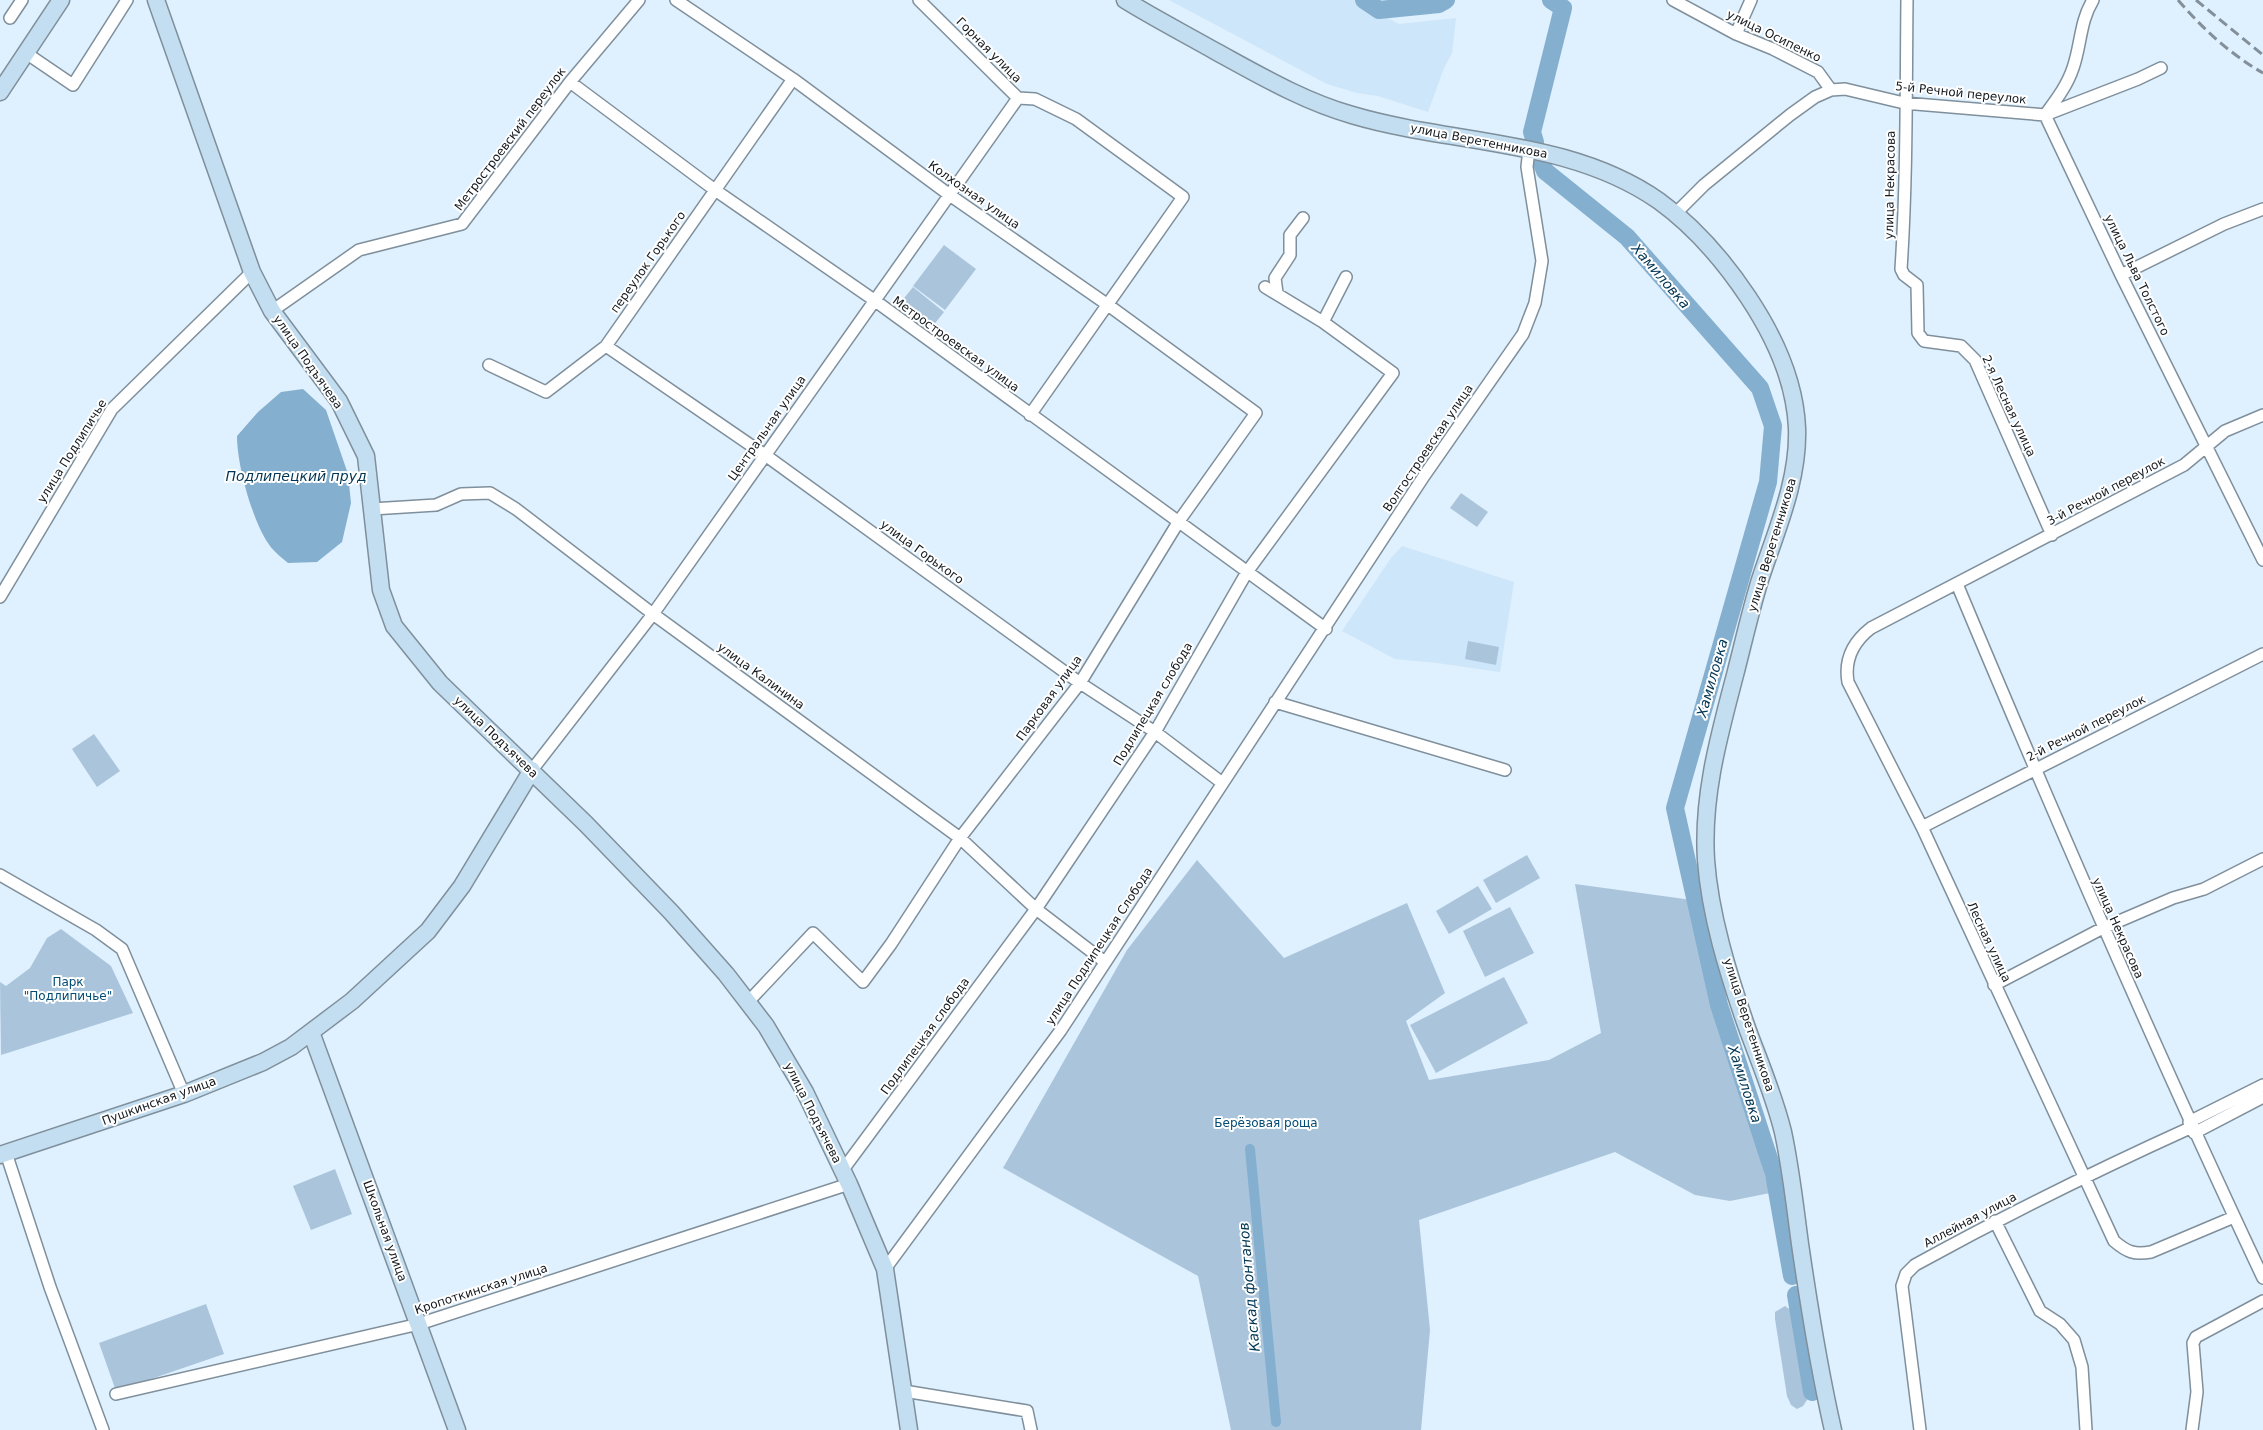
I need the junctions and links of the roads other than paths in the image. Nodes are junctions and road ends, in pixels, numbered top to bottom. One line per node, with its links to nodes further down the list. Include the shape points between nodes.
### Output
1 (22, 0): 13 (street)
2 (61, 0): 15 (main road)
3 (127, 0): 15 (street, via 73,85)
4 (156, 0): 31 (main road, улица Подъячева)
5 (638, 0): 18 (street, Метростроевский переулок)
6 (676, 0): 17 (street, Колхозная улица)
7 (919, 0): 21 (street, Горная улица)
8 (1125, 0): 24 (main road, улица Веретенникова, via 1271,82 1311,100 1362,117)
9 (1673, 0): 14 (street, улица Осипенко)
10 (1752, 0): 14 (street)
11 (1907, 0): 22 (street, улица Некрасова)
12 (2093, 0): 23 (street, via 2066,87)
13 (10, 18)
14 (1736, 34): 19 (street, улица Осипенко, via 1818,72)
15 (26, 53): 20 (main road)
16 (2161, 68): 23 (street, 5-й Речной переулок)
17 (793, 79): 25 (street, переулок Горького); 26 (street, Колхозная улица)
18 (570, 82): 25 (street, Метростроевская улица); 38 (street, Метростроевский переулок, via 462,224 359,250)
19 (1830, 90): 22 (street, 5-й Речной переулок, via 1845,89); 28 (street, via 1790,115 1704,185)
20 (0, 92)
21 (1018, 98): 26 (street, Центральная улица); 37 (street, via 1035,98 1076,119 1183,197)
22 (1904, 103): 23 (street, 5-й Речной переулок); 30 (street, улица Некрасова, via 1907,148)
23 (2045, 115): 32 (street, улица Льва Толстого)
24 (1528, 149): 28 (main road, улица Веретенникова, via 1586,166 1629,184); 55 (street, Волгостроевская улица, via 1527,167 1542,261 1535,304 1523,334 1424,476)
25 (715, 190): 36 (street, Метростроевская улица); 40 (street, переулок Горького)
26 (951, 196): 36 (street, Центральная улица); 37 (street, Колхозная улица)
27 (2263, 209): 32 (street, via 2224,224)
28 (1675, 214): 93 (main road, улица Веретенникова, via 1728,268 1770,332 1790,382 1798,430 1787,499 1758,586 1728,699 1707,791 1704,830 1707,869 1726,956 1783,1135)
29 (1303, 218): 35 (street, via 1290,235 1290,255 1275,278)
30 (1901, 269): 49 (street, 2-я Лесная улица, via 1917,285 1919,336 1924,341 1962,346 1975,360)
31 (252, 272): 38 (main road, улица Подъячева); 53 (street, улица Подлипичье, via 112,409)
32 (2121, 275): 45 (street, улица Льва Толстого)
33 (1346, 277): 39 (street)
34 (1266, 287): 35 (street, Подлипецкая слобода)
35 (1277, 293): 39 (street, Подлипецкая слобода)
36 (874, 300): 43 (street, Метростроевская улица); 46 (street, Центральная улица)
37 (1108, 305): 42 (street, Колхозная улица); 43 (street)
38 (272, 311): 47 (main road, улица Подъячева, via 339,401 366,456)
39 (1323, 322): 51 (street, Подлипецкая слобода, via 1393,374)
40 (606, 346): 41 (street, переулок Горького, via 546,392); 46 (street, улица Горького)
41 (488, 366)
42 (1256, 412): 48 (street, Парковая улица)
43 (1030, 415): 48 (street, Метростроевская улица)
44 (2263, 415): 45 (street, 3-й Речной переулок, via 2225,431)
45 (2206, 447): 49 (street, 3-й Речной переулок, via 2184,464); 50 (street, улица Льва Толстого)
46 (765, 455): 54 (street, Центральная улица); 57 (street, улица Горького)
47 (372, 509): 54 (street, улица Калинина, via 436,505 461,494 490,493 516,509); 61 (main road, улица Подъячева, via 381,590 394,626 440,683)
48 (1179, 521): 51 (street, Метростроевская улица); 57 (street, Парковая улица)
49 (2052, 535): 52 (street, 3-й Речной переулок)
50 (2263, 560)
51 (1247, 572): 55 (street, Метростроевская улица); 59 (street, Подлипецкая слобода)
52 (1957, 584): 60 (street, улица Некрасова); 64 (street, Лесная улица, via 1871,628 1859,638 1849,654 1846,670 1848,682)
53 (0, 597)
54 (653, 614): 61 (street, Центральная улица); 65 (street, улица Калинина)
55 (1326, 629): 58 (street, улица Подлипецкая Слобода)
56 (2263, 654): 60 (street, 2-й Речной переулок)
57 (1080, 683): 59 (street, улица Горького); 65 (street, Парковая улица)
58 (1275, 702): 62 (street); 63 (street, улица Подлипецкая Слобода)
59 (1155, 732): 63 (street, улица Горького); 68 (street, Подлипецкая слобода)
60 (2034, 769): 64 (street, 2-й Речной переулок); 69 (street, улица Некрасова)
61 (532, 770): 72 (main road, улица Подъячева, via 671,912); 73 (main road, Пушкинская улица, via 462,886 428,931 372,984)
62 (1505, 770)
63 (1221, 782): 70 (street, улица Подлипецкая Слобода)
64 (1922, 827): 71 (street, Лесная улица)
65 (960, 838): 68 (street, улица Калинина); 72 (street, Парковая улица, via 863,982 813,933)
66 (2263, 859): 69 (street, via 2204,889 2173,898)
67 (0, 874): 75 (street, via 96,930 122,949)
68 (1036, 909): 70 (street, улица Калинина); 80 (street, Подлипецкая слобода)
69 (2103, 928): 71 (street); 77 (street, улица Некрасова)
70 (1105, 962): 83 (street, улица Подлипецкая Слобода, via 1061,1030)
71 (1994, 985): 79 (street, Лесная улица)
72 (748, 1002): 80 (main road, улица Подъячева, via 805,1092)
73 (311, 1032): 75 (main road, Пушкинская улица, via 263,1062); 86 (main road, Школьная улица)
74 (2263, 1084): 77 (street, Аллейная улица)
75 (184, 1094): 78 (main road, Пушкинская улица)
76 (2263, 1097): 77 (street, Аллейная улица)
77 (2192, 1127): 79 (street, Аллейная улица); 81 (street, улица Некрасова)
78 (3, 1154): 89 (street)
79 (2084, 1176): 81 (street, Лесная улица, via 2114,1241 2137,1255); 82 (street, Аллейная улица)
80 (846, 1177): 83 (main road, улица Подъячева); 86 (street, Кропоткинская улица)
81 (2234, 1217): 84 (street, улица Некрасова)
82 (1995, 1221): 94 (street, Аллейная улица, via 1915,1265 1906,1274 1902,1286); 95 (street, via 2040,1310 2060,1324 2074,1340 2082,1366)
83 (885, 1269): 87 (main road, улица Подъячева)
84 (2263, 1278)
85 (2263, 1301): 96 (street, via 2196,1337 2193,1343 2197,1392)
86 (419, 1324): 88 (street, Кропоткинская улица); 90 (main road, Школьная улица)
87 (904, 1391): 91 (main road, улица Подъячева); 92 (street, via 1027,1411)
88 (116, 1394)
89 (103, 1430)
90 (457, 1430)
91 (909, 1430)
92 (1031, 1430)
93 (1833, 1430)
94 (1920, 1430)
95 (2086, 1430)
96 (2192, 1430)

